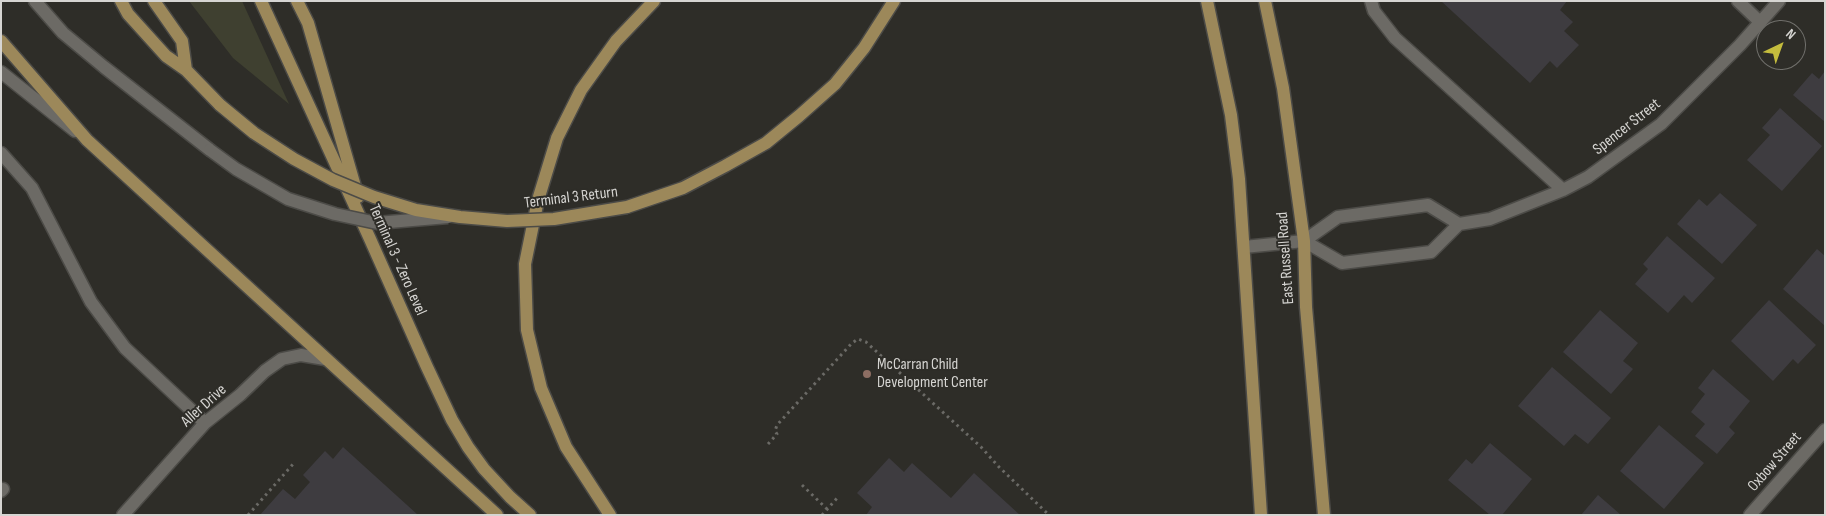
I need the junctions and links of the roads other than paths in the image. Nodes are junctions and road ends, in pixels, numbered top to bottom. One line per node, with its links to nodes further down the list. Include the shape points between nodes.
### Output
1 (35, 1): 22 (street, bridge, via 63,33 210,150 288,199 335,214 377,222)
2 (121, 1): 17 (main road, Terminal 3 Return, via 128,14 166,56)
3 (154, 1): 17 (main road, via 182,41)
4 (261, 1): 24 (main road, Terminal 3 - Zero Level)
5 (297, 1): 24 (main road, via 308,23)
6 (654, 1): 33 (main road, via 616,41 581,90 557,138 538,200 525,264 527,330 541,388 566,447)
7 (894, 1): 22 (main road, Terminal 3 Return, bridge, via 864,48 834,84 799,116 766,143 683,188 627,207 554,219 507,221)
8 (1207, 1): 26 (main road, via 1231,115)
9 (1264, 1): 25 (main road, East Russell Road, via 1283,88)
10 (1371, 1): 21 (street, via 1374,11 1396,38)
11 (1738, 1): 13 (street)
12 (1778, 1): 14 (street, Spencer Street)
13 (1758, 20)
14 (1762, 20)
15 (1756, 27): 21 (street, Spencer Street, via 1661,124 1588,177)
16 (1, 41): 19 (main road)
17 (186, 70): 22 (main road, Terminal 3 Return, bridge, via 220,105 254,133 333,180 374,198 416,210)
18 (1, 72): 19 (street)
19 (86, 140): 27 (main road)
20 (1, 152): 28 (street, via 32,188 91,302 125,348)
21 (1563, 190): 23 (street, Spencer Street, via 1490,218)
22 (460, 217)
23 (1459, 224): 25 (street, via 1428,205 1338,217); 25 (street, via 1431,252 1342,263)
24 (370, 239): 32 (main road, Terminal 3 - Zero Level, via 452,420 484,469)
25 (1304, 241): 26 (street); 35 (main road, East Russell Road, via 1306,307)
26 (1244, 246): 34 (main road)
27 (325, 359): 28 (street, Aller Drive, via 301,355 282,359); 31 (main road)
28 (206, 423): 30 (street, Aller Drive)
29 (1825, 430): 36 (street, Oxbow Street)
30 (123, 515)
31 (497, 515)
32 (530, 515)
33 (610, 515)
34 (1261, 515)
35 (1324, 515)
36 (1750, 515)

